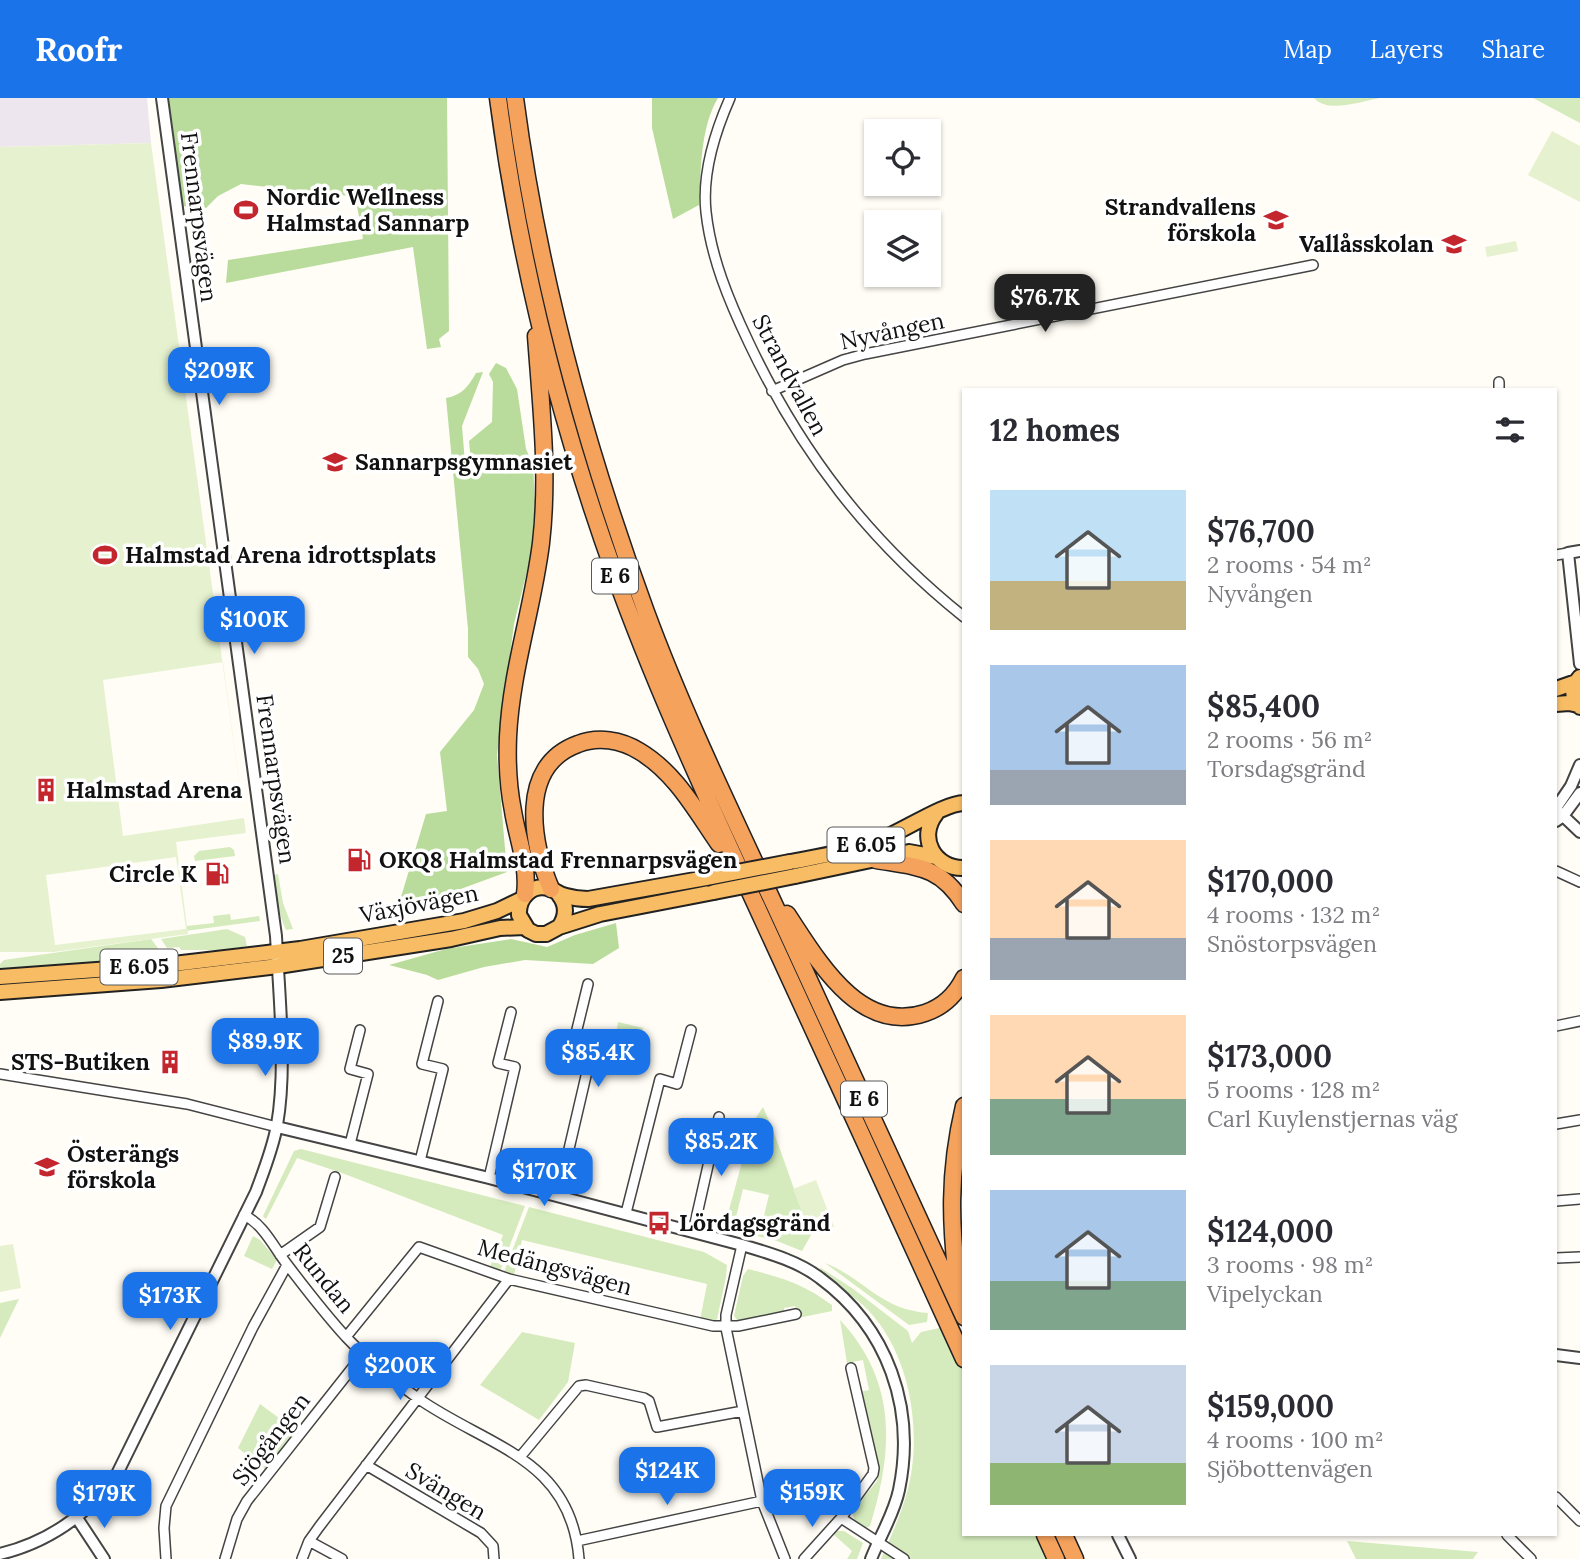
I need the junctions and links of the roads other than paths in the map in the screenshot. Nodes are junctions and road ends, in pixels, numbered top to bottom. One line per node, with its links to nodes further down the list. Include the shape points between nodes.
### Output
1 (162, 98): 36 (street, Frennarpsvägen)
2 (498, 98): 6 (highway, E 6)
3 (515, 98): 27 (highway, E 6, via 549,282 607,498 647,615)
4 (730, 98): 7 (street, Strandvallen, via 709,163 706,209 714,258)
5 (1313, 265): 7 (street, Nyvången, via 865,354)
6 (532, 285): 29 (highway, E 6, via 561,404 612,568 670,718); 31 (highway, via 545,495 508,739 509,785 526,876)
7 (772, 391): 11 (street, Strandvallen, via 816,462 867,527)
8 (1580, 551): 9 (street)
9 (1568, 553): 10 (street); 12 (street)
10 (1557, 555)
11 (962, 615)
12 (1580, 664)
13 (1579, 677): 14 (highway); 16 (highway, via 1573,694)
14 (1557, 688)
15 (1557, 704): 16 (highway)
16 (1579, 706)
17 (1580, 765): 21 (street)
18 (1580, 793): 21 (street)
19 (962, 803): 20 (highway, Växjövägen)
20 (937, 813): 24 (highway, via 928,831 929,845); 25 (highway, Växjövägen / E 6.05, via 871,844)
21 (1558, 813): 22 (street)
22 (1580, 832)
23 (876, 860): 24 (highway, Växjövägen / E 6.05, via 909,852); 25 (highway, Växjövägen / E 6.05); 33 (highway, via 937,874)
24 (950, 864): 32 (highway)
25 (792, 869): 30 (highway, Växjövägen / E 6.05, bridge, via 706,878 588,899); 35 (highway, Växjövägen / E 6.05, bridge)
26 (1557, 871): 28 (street)
27 (761, 875): 38 (highway, via 831,978 869,1008 893,1016 918,1016 944,1004); 70 (highway, E 6)
28 (1580, 882)
29 (749, 890): 30 (highway, via 682,790 661,767 625,745 602,740 582,742 561,752 539,781 534,820 541,857); 75 (highway, E 6)
30 (555, 892): 31 (highway, Växjövägen, via 537,888); 35 (highway, via 566,911)
31 (523, 896): 34 (highway, via 518,912); 36 (highway, Växjövägen / E 6.05, via 497,911 464,921)
32 (962, 897)
33 (962, 900)
34 (525, 927): 35 (highway, Växjövägen, via 541,934); 36 (highway, Växjövägen / 25)
35 (559, 927)
36 (277, 959): 37 (highway, Växjövägen / E 6.05); 40 (highway, Växjövägen / 25, via 148,981); 52 (street, Frennarpsvägen)
37 (0, 977)
38 (962, 981)
39 (588, 984): 57 (street, via 570,1058 589,1063)
40 (0, 992)
41 (438, 1001): 54 (street, via 422,1064 443,1069)
42 (511, 1012): 56 (street, via 498,1063 515,1067)
43 (1580, 1021): 44 (street)
44 (1557, 1026)
45 (360, 1030): 53 (street, via 349,1069 368,1074)
46 (691, 1030): 60 (street, via 677,1084 660,1079)
47 (0, 1074): 52 (street, via 187,1104)
48 (962, 1115): 69 (highway, via 950,1202)
49 (719, 1117): 62 (street)
50 (1580, 1120): 51 (street)
51 (1557, 1124)
52 (277, 1127): 53 (street); 61 (street, Frennarpsvägen)
53 (350, 1144): 54 (street)
54 (420, 1161): 56 (street)
55 (335, 1177): 64 (street, via 320,1227)
56 (489, 1178): 57 (street)
57 (558, 1196): 60 (street)
58 (1580, 1199): 59 (street)
59 (1557, 1201)
60 (626, 1213): 62 (street)
61 (244, 1215): 64 (street, Rundan, via 263,1230); 85 (street, Frennarpsvägen, via 125,1460 106,1490)
62 (693, 1232): 63 (street)
63 (742, 1245): 72 (street); 94 (street, via 820,1277 854,1307 891,1369 904,1420 904,1456 898,1492)
64 (280, 1255): 67 (street, Rundan)
65 (1580, 1257): 66 (street)
66 (1557, 1258)
67 (287, 1265): 73 (street, Rundan); 98 (street, via 166,1506)
68 (509, 1279): 72 (street, Medängsvägen); 73 (street, Medängsvägen, via 419,1247); 79 (street)
69 (962, 1308)
70 (962, 1312)
71 (796, 1314): 72 (street, Medängsvägen)
72 (726, 1328): 80 (street)
73 (346, 1337): 74 (street, Rundan)
74 (364, 1353): 79 (street, Rundan); 99 (street, Sjögången, via 247,1501)
75 (962, 1355)
76 (1557, 1355): 77 (street)
77 (1580, 1358)
78 (851, 1368): 86 (street, via 874,1468 870,1481)
79 (418, 1398): 81 (street, Rundan); 82 (street)
80 (743, 1410): 81 (street, via 657,1427 644,1398 579,1386); 84 (street)
81 (520, 1457): 93 (street, Rundan, via 553,1486)
82 (366, 1465): 92 (street); 102 (street, Svängen, via 481,1533 493,1546)
83 (1557, 1498): 87 (street)
84 (762, 1502): 93 (street); 104 (street)
85 (77, 1518): 95 (street, Frennarpsvägen, via 42,1540); 97 (street)
86 (841, 1518): 94 (street); 105 (street)
87 (1580, 1521)
88 (1045, 1536): 108 (highway)
89 (1064, 1536): 109 (highway)
90 (1118, 1536): 110 (street)
91 (1508, 1536): 96 (street)
92 (309, 1541): 100 (street); 101 (street)
93 (577, 1541): 103 (street, Rundan)
94 (878, 1542): 106 (street); 107 (street)
95 (0, 1553)
96 (1529, 1558)
97 (104, 1559)
98 (166, 1559)
99 (225, 1559)
100 (302, 1559)
101 (342, 1559)
102 (494, 1559)
103 (579, 1559)
104 (785, 1559)
105 (804, 1559)
106 (871, 1559)
107 (904, 1559)
108 (1056, 1559)
109 (1076, 1559)
110 (1130, 1559)

